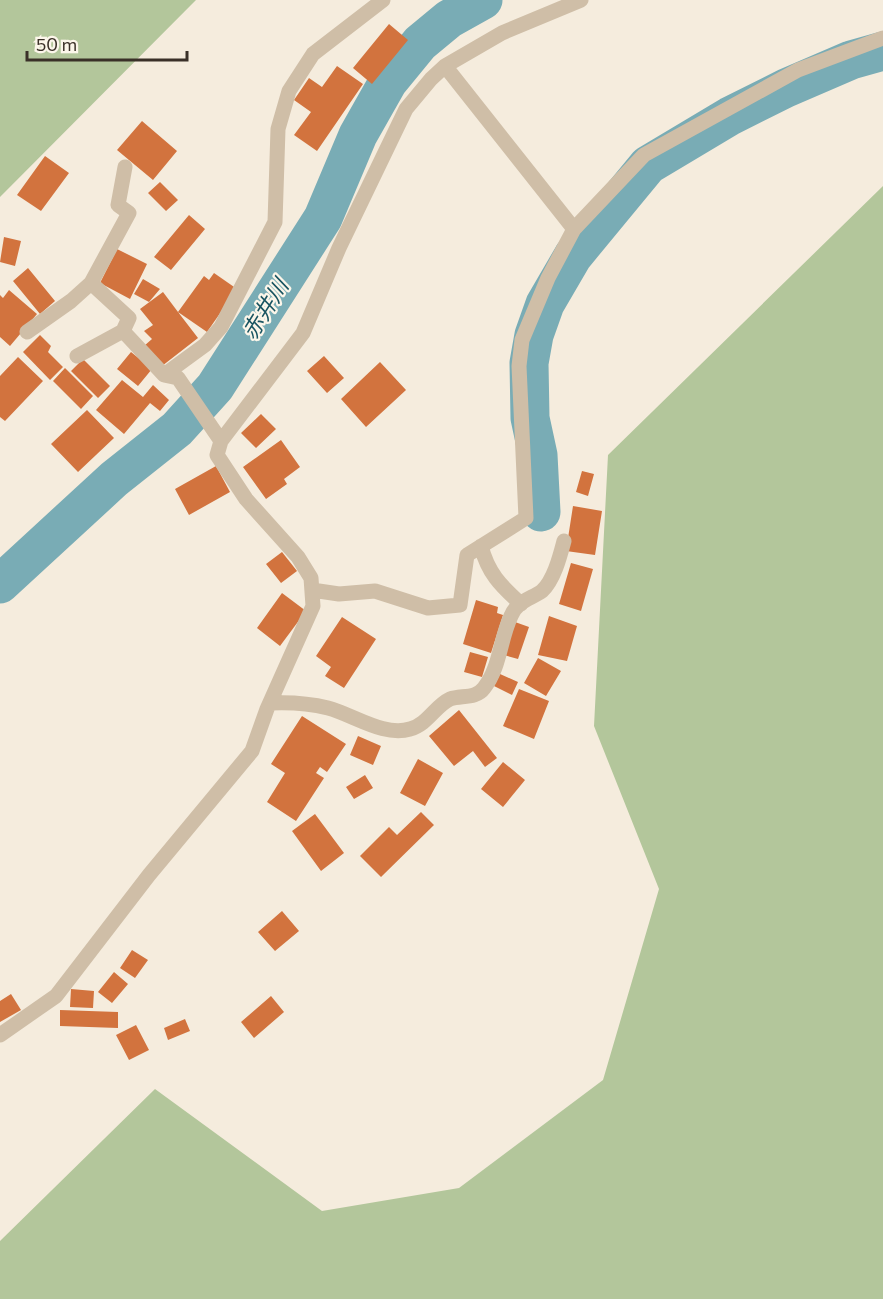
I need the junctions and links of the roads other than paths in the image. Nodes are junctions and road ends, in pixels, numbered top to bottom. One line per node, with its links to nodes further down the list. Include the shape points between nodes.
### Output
1 (383, 0): 11 (street, via 313,54 289,91 278,129 275,222 221,327)
2 (582, 0): 4 (street, via 502,33)
3 (883, 38): 6 (street, via 798,70 644,155)
4 (444, 66): 6 (street); 12 (street, via 406,109 303,333)
5 (125, 167): 7 (street, via 118,205 129,213)
6 (574, 229): 14 (street, via 522,340 519,366 526,518)
7 (91, 283): 8 (street, via 129,318); 9 (street)
8 (123, 331): 10 (street); 11 (street)
9 (27, 332)
10 (77, 356)
11 (171, 377): 12 (street)
12 (221, 441): 15 (street, via 217,455 246,499 298,557 311,578)
13 (564, 541): 16 (street, via 543,590)
14 (481, 546): 15 (street, via 467,555 460,605 428,608 375,591 339,594); 16 (street, via 486,566)
15 (312, 590): 17 (street, via 313,606)
16 (521, 604): 17 (street, via 512,614 483,690 450,699 413,729 397,732 301,702)
17 (270, 703): 18 (street, via 252,751 56,996)
18 (0, 1035)

